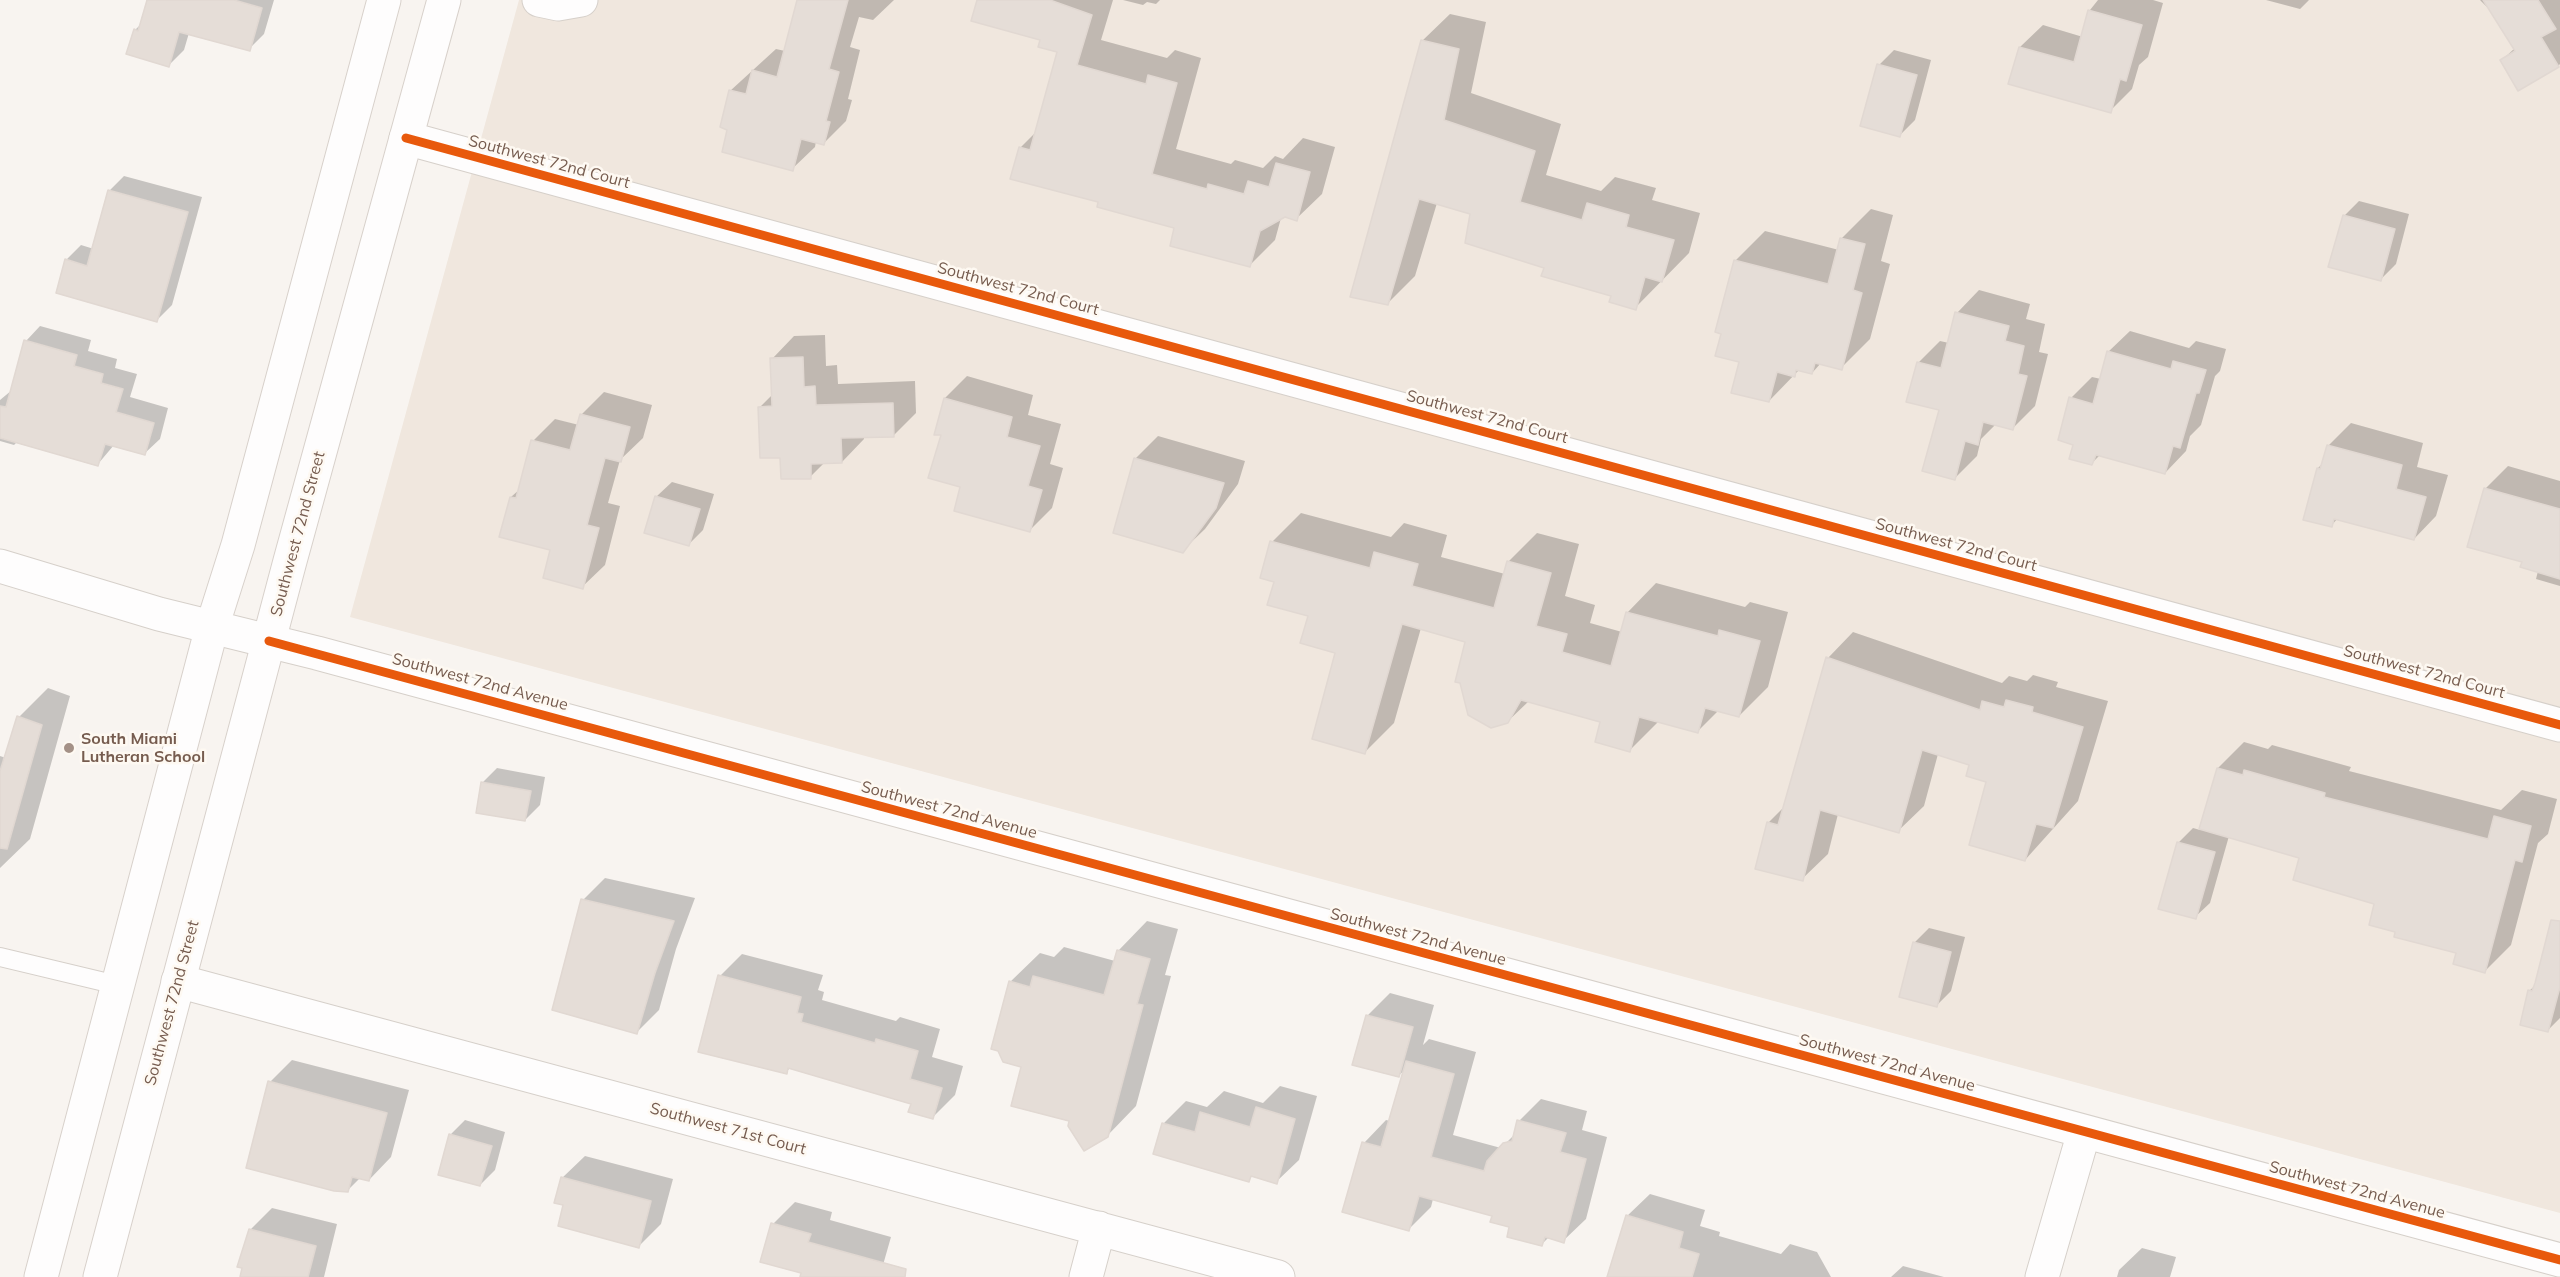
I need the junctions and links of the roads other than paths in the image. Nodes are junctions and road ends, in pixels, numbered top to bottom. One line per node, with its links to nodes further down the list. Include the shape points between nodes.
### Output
1 (384, 0): 7 (street)
2 (444, 0): 5 (street, Southwest 72nd Street)
3 (539, 0): 4 (street)
4 (581, 0)
5 (405, 138): 8 (street, Southwest 72nd Street); 9 (street, Southwest 72nd Court)
6 (0, 566): 7 (street, Southwest 72nd Avenue)
7 (213, 627): 8 (street, Southwest 72nd Avenue); 12 (street)
8 (269, 641): 11 (street, Southwest 72nd Street); 13 (street, Southwest 72nd Avenue)
9 (2560, 725)
10 (0, 957): 12 (lane)
11 (178, 981): 14 (street, Southwest 71st Court); 17 (street, Southwest 72nd Street)
12 (117, 985): 16 (street)
13 (2084, 1131): 15 (street, Southwest 72nd Avenue); 20 (street)
14 (1099, 1228): 18 (street); 19 (street, Southwest 71st Court)
15 (2560, 1260)
16 (41, 1277)
17 (100, 1277)
18 (1086, 1277)
19 (1278, 1277)
20 (2042, 1277)

